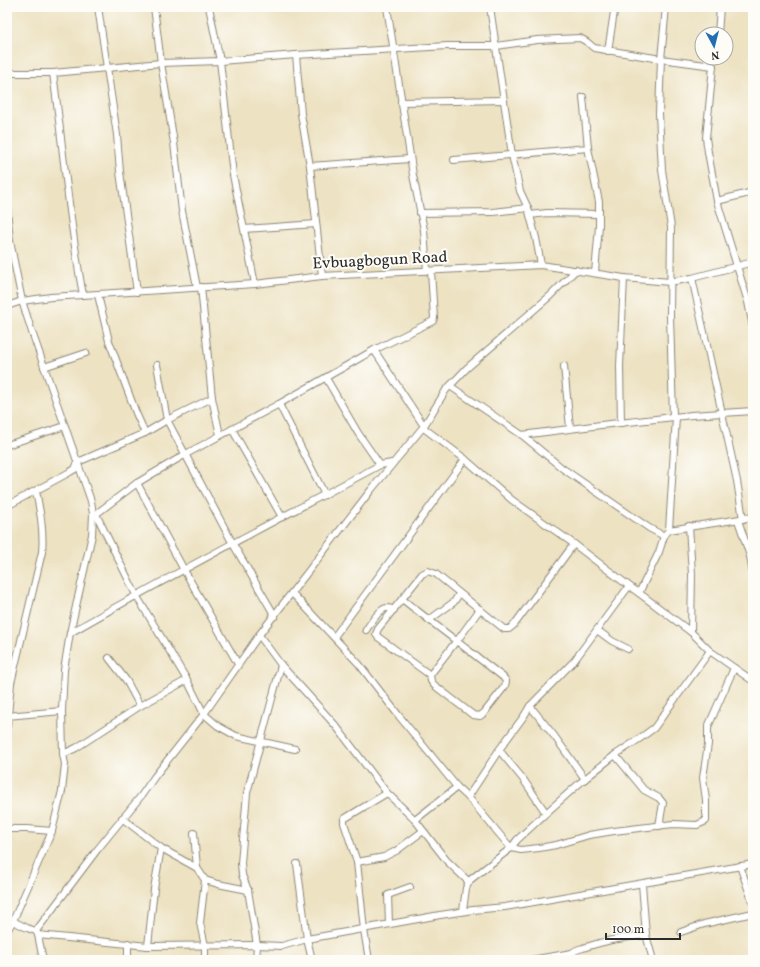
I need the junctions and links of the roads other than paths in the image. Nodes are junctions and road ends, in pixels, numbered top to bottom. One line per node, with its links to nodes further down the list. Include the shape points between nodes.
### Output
1 (98, 7): 19 (street)
2 (154, 7): 16 (street)
3 (209, 7): 15 (street)
4 (387, 7): 11 (street)
5 (490, 7): 10 (street)
6 (613, 7): 12 (street)
7 (666, 7): 14 (street)
8 (720, 7): 9 (street)
9 (719, 26)
10 (496, 46): 11 (street); 12 (street, via 537,40 580,38 594,48); 23 (street)
11 (394, 49): 13 (street); 24 (street)
12 (608, 51): 14 (street)
13 (296, 55): 15 (street); 29 (street, via 301,114)
14 (661, 59): 17 (street); 49 (street, via 659,114 662,170 671,227)
15 (220, 61): 16 (street); 38 (street, via 233,175)
16 (161, 63): 19 (street); 51 (street, via 182,211)
17 (694, 63)
18 (713, 66): 31 (street, via 706,138)
19 (108, 68): 21 (street); 52 (street)
20 (7, 72): 21 (street)
21 (53, 73): 54 (street, via 75,249)
22 (583, 97): 25 (street)
23 (504, 100): 24 (street); 26 (street)
24 (402, 102): 27 (street)
25 (588, 148): 26 (street); 35 (street)
26 (512, 155): 28 (street); 33 (street, via 520,191)
27 (410, 160): 29 (street); 34 (street)
28 (454, 160)
29 (310, 166): 37 (street)
30 (753, 192): 31 (street)
31 (717, 201): 42 (street)
32 (7, 208): 39 (street)
33 (528, 208): 34 (street, via 493,212); 36 (street)
34 (420, 214): 44 (street)
35 (599, 214): 36 (street); 45 (street)
36 (530, 215): 41 (street)
37 (316, 224): 38 (street); 46 (street)
38 (244, 229): 50 (street)
39 (9, 241): 55 (street)
40 (753, 262): 42 (street, Evbuagbogun Road)
41 (541, 265): 43 (street, Evbuagbogun Road); 44 (street, Evbuagbogun Road)
42 (736, 266): 48 (street, Evbuagbogun Road); 57 (street)
43 (576, 270): 45 (street, Evbuagbogun Road); 64 (street)
44 (429, 271): 46 (street, Evbuagbogun Road); 58 (street, via 433,321)
45 (595, 273): 47 (street, Evbuagbogun Road)
46 (322, 276): 50 (street, Evbuagbogun Road)
47 (624, 278): 49 (street, Evbuagbogun Road); 71 (street, via 620,366)
48 (692, 278): 49 (street, Evbuagbogun Road); 68 (street)
49 (670, 282): 69 (street)
50 (255, 284): 51 (street, Evbuagbogun Road)
51 (199, 287): 52 (street, Evbuagbogun Road); 65 (street)
52 (137, 292): 53 (street, Evbuagbogun Road)
53 (98, 294): 54 (street, Evbuagbogun Road); 76 (street, via 109,341)
54 (84, 295): 55 (street, Evbuagbogun Road)
55 (22, 301): 56 (street, Evbuagbogun Road); 62 (street)
56 (7, 306)
57 (753, 327)
58 (374, 350): 63 (street); 73 (street)
59 (86, 353): 62 (street)
60 (157, 365): 70 (street)
61 (564, 366): 74 (street)
62 (44, 367): 72 (street)
63 (326, 378): 66 (street); 84 (street)
64 (450, 386): 73 (street); 78 (street)
65 (212, 398): 70 (street); 77 (street)
66 (279, 404): 75 (street); 87 (street)
67 (753, 411): 68 (street)
68 (722, 413): 69 (street); 92 (street, via 737,481)
69 (675, 417): 71 (street); 94 (street)
70 (167, 420): 76 (street); 80 (street)
71 (621, 423): 74 (street)
72 (65, 426): 79 (street); 82 (street)
73 (424, 426): 81 (street); 83 (street)
74 (570, 428): 78 (street)
75 (232, 429): 77 (street); 90 (street)
76 (145, 433): 82 (street)
77 (220, 435): 80 (street)
78 (522, 435): 94 (street, via 562,468 649,528)
79 (7, 445)
80 (186, 454): 85 (street); 95 (street)
81 (465, 459): 96 (street, via 512,500); 114 (street)
82 (78, 462): 86 (street, via 75,469); 89 (street)
83 (392, 463): 84 (street); 101 (street)
84 (380, 465): 87 (street)
85 (137, 483): 89 (street); 97 (street)
86 (36, 490): 88 (street); 129 (street, via 43,540 42,552 11,683)
87 (325, 495): 90 (street)
88 (7, 506)
89 (94, 514): 103 (street); 112 (street, via 92,535)
90 (282, 517): 95 (street)
91 (753, 517): 92 (street)
92 (740, 519): 93 (street); 98 (street)
93 (689, 526): 94 (street); 111 (street, via 692,574)
94 (666, 533): 100 (street)
95 (233, 544): 97 (street); 107 (street)
96 (574, 544): 99 (street); 105 (street, via 509,630 504,629)
97 (184, 570): 103 (street); 119 (street)
98 (753, 574)
99 (629, 586): 100 (street); 110 (street)
100 (639, 592): 111 (street)
101 (292, 593): 107 (street); 114 (street)
102 (459, 594): 104 (street, via 436,574 428,571 422,574); 105 (street); 108 (street, via 454,602)
103 (136, 595): 112 (street); 123 (street)
104 (402, 599): 106 (street); 108 (street)
105 (480, 609): 115 (street)
106 (394, 610): 109 (street, via 385,608); 122 (street, via 376,634)
107 (275, 616): 113 (street)
108 (429, 620): 115 (street)
109 (366, 630)
110 (597, 630): 116 (street); 126 (street, via 574,661)
111 (690, 632): 117 (street)
112 (70, 633): 127 (street, via 64,670)
113 (259, 636): 119 (street); 120 (street)
114 (334, 637): 137 (street, via 359,664)
115 (456, 641): 122 (street); 122 (street, via 503,677 506,686 480,716 434,685)
116 (628, 649)
117 (710, 651): 121 (street); 135 (street, via 654,728)
118 (110, 658): 125 (street)
119 (238, 664): 128 (street)
120 (281, 665): 131 (street); 138 (street, via 336,726)
121 (734, 668): 124 (street); 143 (street, via 708,727 703,778 706,821 697,825)
122 (430, 675)
123 (187, 680): 125 (street); 128 (street)
124 (753, 681)
125 (140, 706): 134 (street)
126 (530, 706): 133 (street); 136 (street)
127 (62, 711): 129 (street); 134 (street)
128 (204, 714): 131 (street, via 236,736); 141 (street)
129 (7, 716): 130 (street)
130 (7, 726)
131 (262, 740): 132 (street); 159 (street, via 247,793 241,863 242,875)
132 (295, 749)
133 (499, 750): 139 (street); 140 (street)
134 (63, 754): 145 (street, via 65,764 62,791)
135 (615, 755): 136 (street); 143 (street, via 644,790 663,803)
136 (585, 779): 140 (street)
137 (457, 787): 139 (street); 142 (street)
138 (387, 793): 142 (street); 150 (street, via 344,819)
139 (468, 797): 149 (street)
140 (546, 813): 149 (street)
141 (122, 818): 148 (street); 167 (street)
142 (415, 820): 146 (street)
143 (659, 826): 149 (street, via 589,835 538,848)
144 (7, 829): 145 (street)
145 (52, 831): 163 (street)
146 (423, 831): 150 (street, via 384,857); 156 (street)
147 (194, 833): 154 (street)
148 (161, 848): 154 (street); 173 (street)
149 (511, 848): 156 (street)
150 (357, 862): 165 (street)
151 (297, 864): 170 (street)
152 (753, 864): 153 (street)
153 (740, 866): 157 (street); 160 (street)
154 (197, 868): 155 (street)
155 (205, 880): 159 (street); 174 (street, via 200,923)
156 (468, 882): 161 (street)
157 (642, 884): 161 (street, via 505,907); 169 (street)
158 (410, 887): 164 (street, via 388,895)
159 (248, 890): 172 (street)
160 (753, 903)
161 (463, 911): 164 (street)
162 (753, 913): 168 (street)
163 (13, 921): 166 (street); 167 (street)
164 (389, 924): 165 (street)
165 (364, 930): 170 (street); 181 (street)
166 (7, 931)
167 (37, 932): 171 (street); 176 (street)
168 (681, 932)
169 (646, 935): 175 (street, via 613,939 575,950); 183 (street)
170 (307, 939): 172 (street, via 282,946); 180 (street)
171 (128, 943): 173 (street); 177 (street)
172 (257, 945): 174 (street); 179 (street)
173 (148, 946): 174 (street)
174 (205, 946): 178 (street)
175 (572, 957): 182 (street)
176 (43, 960)
177 (128, 960)
178 (205, 960)
179 (256, 960)
180 (312, 960)
181 (370, 960)
182 (531, 960)
183 (654, 960)

